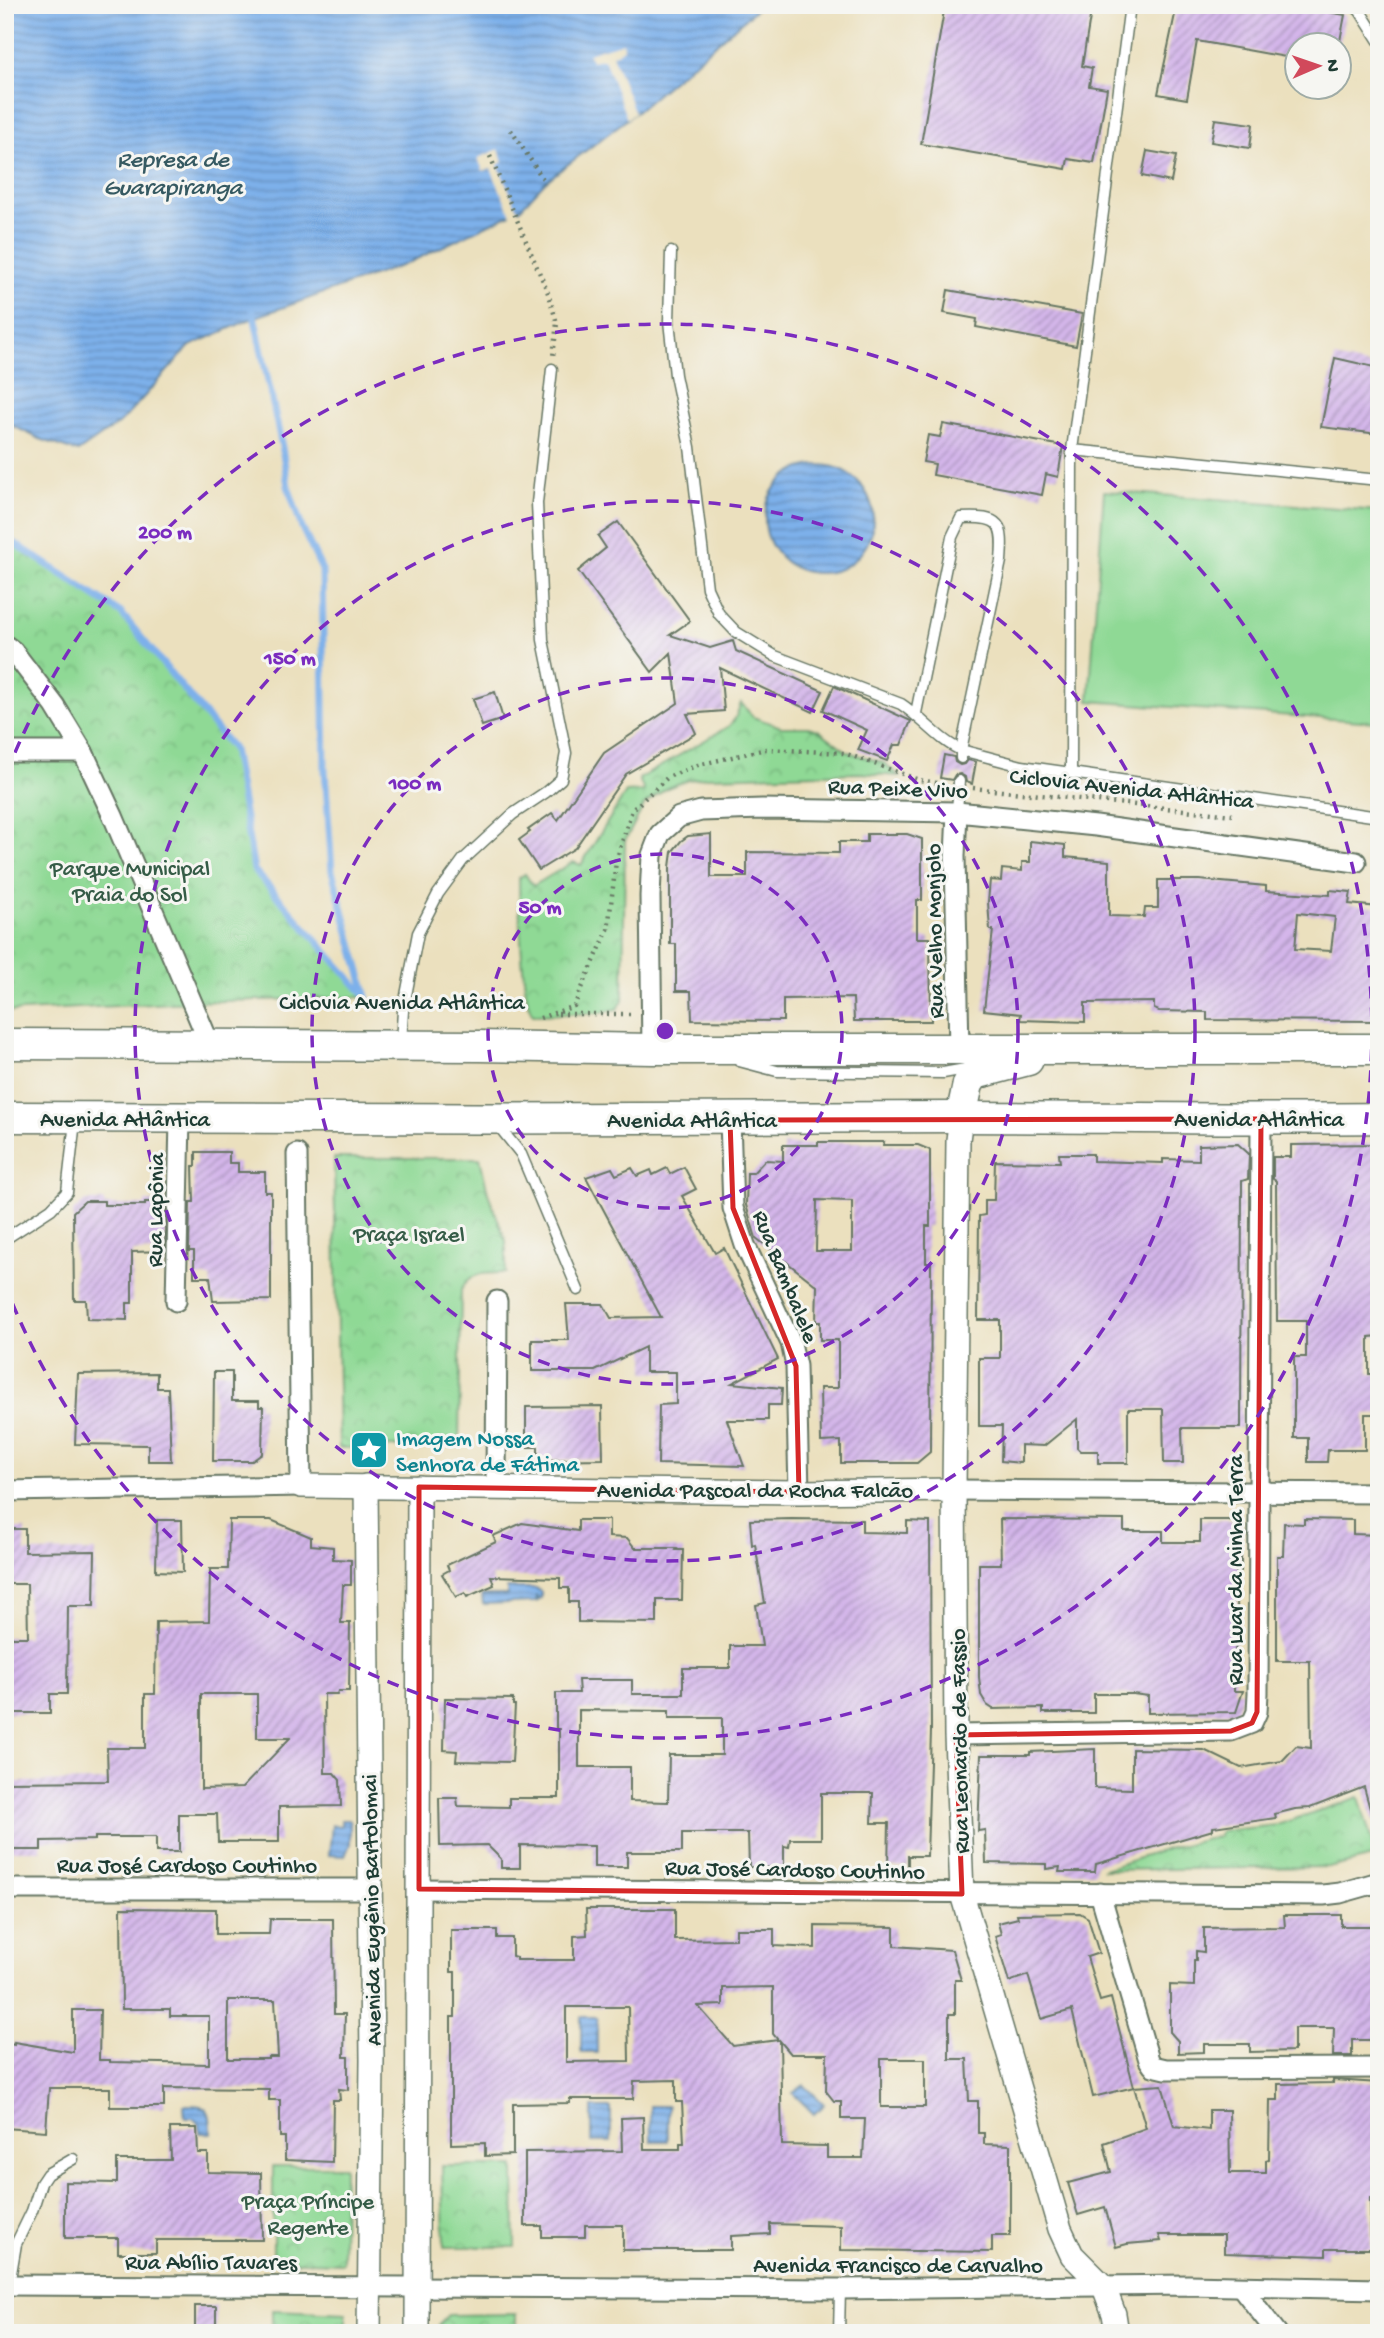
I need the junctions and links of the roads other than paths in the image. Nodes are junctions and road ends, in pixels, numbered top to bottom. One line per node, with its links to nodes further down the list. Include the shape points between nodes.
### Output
1 (1130, 5): 6 (lane)
2 (1353, 5): 3 (lane)
3 (1379, 41)
4 (671, 252): 9 (lane, via 669,321 675,375 690,447 707,588 719,614 736,632 775,656)
5 (552, 369): 20 (lane, via 537,503 543,640 566,753 561,779 513,814 463,860 438,894 418,933)
6 (1072, 450): 7 (lane); 13 (lane)
7 (1379, 480)
8 (5, 645): 11 (street, via 55,706)
9 (916, 713): 12 (lane); 12 (lane, via 952,537 961,518 984,517 998,524 1003,534 1001,561)
10 (5, 752): 11 (street)
11 (83, 752): 19 (street)
12 (961, 754): 13 (lane)
13 (1071, 772): 16 (lane)
14 (959, 784): 15 (lane)
15 (957, 812): 17 (street, Rua Peixe Vivo); 21 (street, Rua Peixe Vivo, via 762,809 701,811 679,817 660,834 652,855); 23 (street, Rua Velho Monjolo)
16 (1379, 817)
17 (1356, 862)
18 (5, 1044): 19 (main road)
19 (210, 1045): 20 (main road)
20 (400, 1046): 21 (main road)
21 (652, 1049): 22 (main road)
22 (695, 1049): 23 (main road); 25 (lane, via 777,1070 943,1073)
23 (959, 1049): 25 (main road)
24 (1379, 1049): 25 (main road)
25 (1069, 1050): 29 (main road, via 975,1074 964,1096)
26 (5, 1116): 27 (main road, Avenida Atlântica)
27 (75, 1117): 31 (main road, Avenida Atlântica); 35 (lane, via 67,1192 51,1209)
28 (493, 1118): 31 (main road, Avenida Atlântica); 33 (main road, Avenida Atlântica); 36 (lane, via 521,1154)
29 (961, 1118): 32 (main road, Avenida Atlântica); 33 (main road, Avenida Atlântica); 43 (street, Rua Leonardo de Fassio)
30 (1379, 1118): 32 (main road, Avenida Atlântica)
31 (180, 1119): 37 (street, Rua Lapônia)
32 (1261, 1119): 47 (street, Rua Luar da Minha Terra)
33 (730, 1120): 45 (street, Rua Bambalele, via 733,1208 745,1245 791,1343 796,1366)
34 (296, 1154): 39 (street)
35 (5, 1239)
36 (578, 1290)
37 (176, 1301)
38 (498, 1301): 42 (street)
39 (302, 1486): 40 (street, Avenida Pascoal da Rocha Falcão); 44 (street, Avenida Pascoal da Rocha Falcão)
40 (366, 1486): 41 (street, Avenida Pascoal da Rocha Falcão); 51 (street, Avenida Eugênio Bartolomai)
41 (419, 1487): 42 (street, Avenida Pascoal da Rocha Falcão); 52 (street, Avenida Eugênio Bartolomai)
42 (496, 1487): 45 (street, Avenida Pascoal da Rocha Falcão)
43 (954, 1490): 45 (street, Avenida Pascoal da Rocha Falcão); 47 (street, Avenida Pascoal da Rocha Falcão); 48 (street, Rua Leonardo de Fassio)
44 (5, 1491)
45 (799, 1492)
46 (1379, 1493): 47 (street, Avenida Pascoal da Rocha Falcão)
47 (1258, 1494): 48 (street, Rua Luar da Minha Terra, via 1258,1693 1252,1723 1231,1731)
48 (956, 1735): 54 (street, Rua Leonardo de Fassio)
49 (1379, 1882): 53 (street, Rua José Cardoso Coutinho, via 1323,1895)
50 (5, 1889): 51 (street, Rua José Cardoso Coutinho)
51 (369, 1889): 58 (street, Avenida Eugênio Bartolomai)
52 (419, 1889): 54 (street, Rua José Cardoso Coutinho); 59 (street, Avenida Eugênio Bartolomai)
53 (1100, 1893): 54 (street, Rua José Cardoso Coutinho); 55 (street, via 1153,2066)
54 (962, 1894): 60 (street, Rua Leonardo de Fassio, via 1060,2229 1072,2255)
55 (1379, 2068)
56 (73, 2159): 57 (lane, via 47,2174 41,2183 16,2244)
57 (7, 2285): 58 (street, Rua Abílio Tavares)
58 (369, 2286): 59 (street, Rua Abílio Tavares); 64 (street, Avenida Eugênio Bartolomai)
59 (417, 2287): 62 (street, Avenida Francisco de Carvalho); 65 (street, Avenida Eugênio Bartolomai)
60 (1104, 2287): 61 (street, Avenida Francisco de Carvalho); 62 (street, Avenida Francisco de Carvalho); 67 (street, Rua Leonardo de Fassio)
61 (1242, 2288): 63 (street, Avenida Francisco de Carvalho); 68 (street)
62 (840, 2289): 66 (lane)
63 (1379, 2289)
64 (369, 2333)
65 (417, 2333)
66 (839, 2333)
67 (1117, 2333)
68 (1277, 2333)

